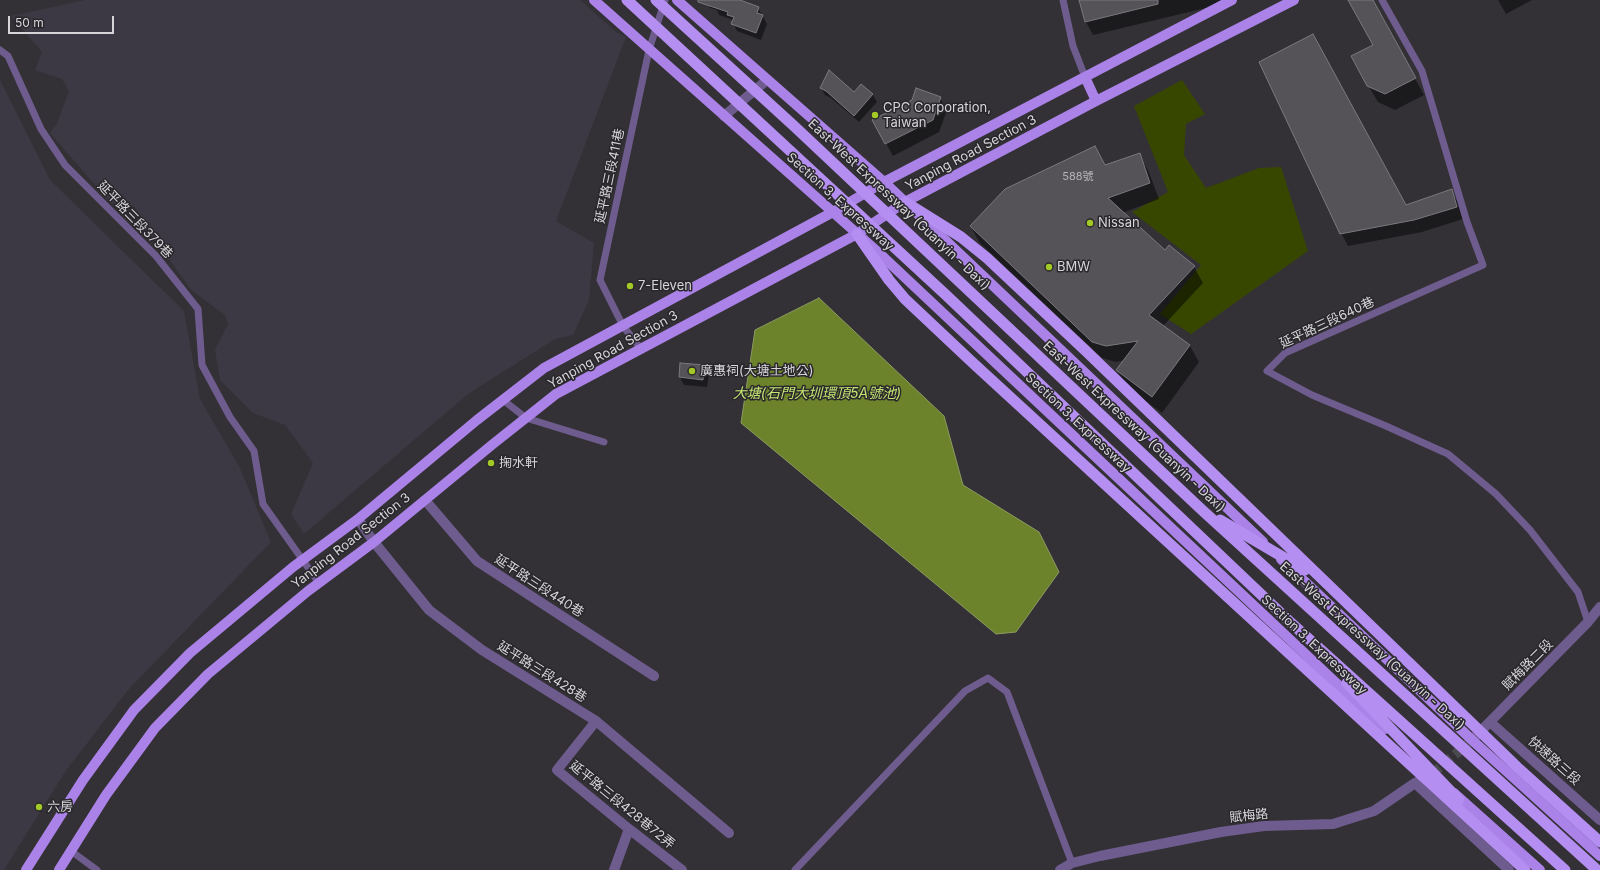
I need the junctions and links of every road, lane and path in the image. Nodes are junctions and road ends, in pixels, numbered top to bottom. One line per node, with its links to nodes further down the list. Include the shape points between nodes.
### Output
1 (594, 0): 11 (main road, Section 3, Expressway)
2 (628, 0): 33 (highway, via 946,295)
3 (656, 0): 26 (highway, East-West Expressway (Guanyin - Daxi), via 800,131)
4 (665, 0): 11 (lane, 延平路三段411巷)
5 (676, 0): 13 (main road)
6 (1062, 0): 12 (lane, via 1073,46)
7 (1232, 0): 12 (main road, Yanping Road Section 3)
8 (1294, 0): 14 (main road, Yanping Road Section 3)
9 (1382, 0): 34 (lane, 延平路三段640巷, via 1422,71 1466,222 1483,265 1285,353 1267,371 1312,395 1448,454 1496,494 1530,530 1578,592)
10 (0, 50): 29 (lane, 延平路三段379巷, via 8,56 41,128 65,165 156,256 198,309 202,365 230,417 254,451 263,504)
11 (649, 50): 15 (main road, Section 3, Expressway); 20 (lane, 延平路三段411巷, via 600,280)
12 (1085, 77): 14 (main road); 16 (main road, Yanping Road Section 3)
13 (767, 80): 15 (street); 16 (main road)
14 (1096, 101): 17 (main road, Yanping Road Section 3)
15 (724, 116): 18 (main road, Section 3, Expressway)
16 (884, 182): 17 (main road); 18 (main road, Yanping Road Section 3)
17 (905, 202): 19 (main road, Yanping Road Section 3); 30 (highway, via 961,237 987,258); 38 (main road)
18 (833, 212): 19 (main road, Section 3, Expressway); 20 (main road, Yanping Road Section 3)
19 (857, 234): 21 (main road, Yanping Road Section 3); 39 (main road, Section 3, Expressway); 56 (highway, via 905,300)
20 (623, 326): 21 (lane, 延平路三段411巷); 22 (main road, Yanping Road Section 3, via 544,368)
21 (641, 349): 23 (main road, Yanping Road Section 3, via 556,394)
22 (503, 400): 23 (lane); 27 (main road, Yanping Road Section 3)
23 (526, 418): 24 (lane); 25 (main road, Yanping Road Section 3)
24 (604, 442)
25 (425, 500): 28 (main road, Yanping Road Section 3); 35 (street, 延平路三段440巷, via 477,561)
26 (1202, 510): 30 (highway); 59 (highway, East-West Expressway (Guanyin - Daxi))
27 (358, 519): 28 (street, 延平路三段428巷); 29 (main road, Yanping Road Section 3)
28 (374, 542): 31 (main road, Yanping Road Section 3); 36 (street, 延平路三段428巷, via 429,610 482,650)
29 (302, 560): 31 (lane, 延平路三段379巷); 48 (main road, Yanping Road Section 3, via 190,653 134,710 83,780)
30 (1319, 578): 44 (highway, via 1517,767)
31 (318, 583): 45 (main road, Yanping Road Section 3, via 208,674 155,728 106,795)
32 (1600, 607): 34 (street, 賦梅路二段)
33 (1289, 621): 56 (highway); 58 (highway)
34 (1588, 622): 37 (street, 賦梅路二段)
35 (654, 676)
36 (596, 721): 42 (street, 延平路三段428巷72弄, via 557,770); 43 (street, 延平路三段428巷)
37 (1490, 722): 38 (street, 賦梅路二段); 41 (street, 快速路三段)
38 (1472, 740): 46 (main road)
39 (1432, 774): 40 (street, 賦梅路); 57 (main road, Section 3, Expressway)
40 (1415, 783): 47 (street, 賦梅路, via 1374,811 1333,824 1264,826 1221,832); 55 (street)
41 (1600, 820)
42 (629, 829): 51 (street); 52 (street, 延平路三段428巷72弄)
43 (728, 833)
44 (1600, 842)
45 (71, 850): 49 (main road, Yanping Road Section 3); 50 (lane)
46 (1600, 856)
47 (1072, 863): 53 (lane, via 1007,692 988,678 965,691); 54 (street, 賦梅路)
48 (26, 870)
49 (59, 870)
50 (97, 870)
51 (614, 870)
52 (682, 870)
53 (796, 870)
54 (1060, 870)
55 (1509, 870)
56 (1525, 870)
57 (1540, 870)
58 (1565, 870)
59 (1597, 870)

